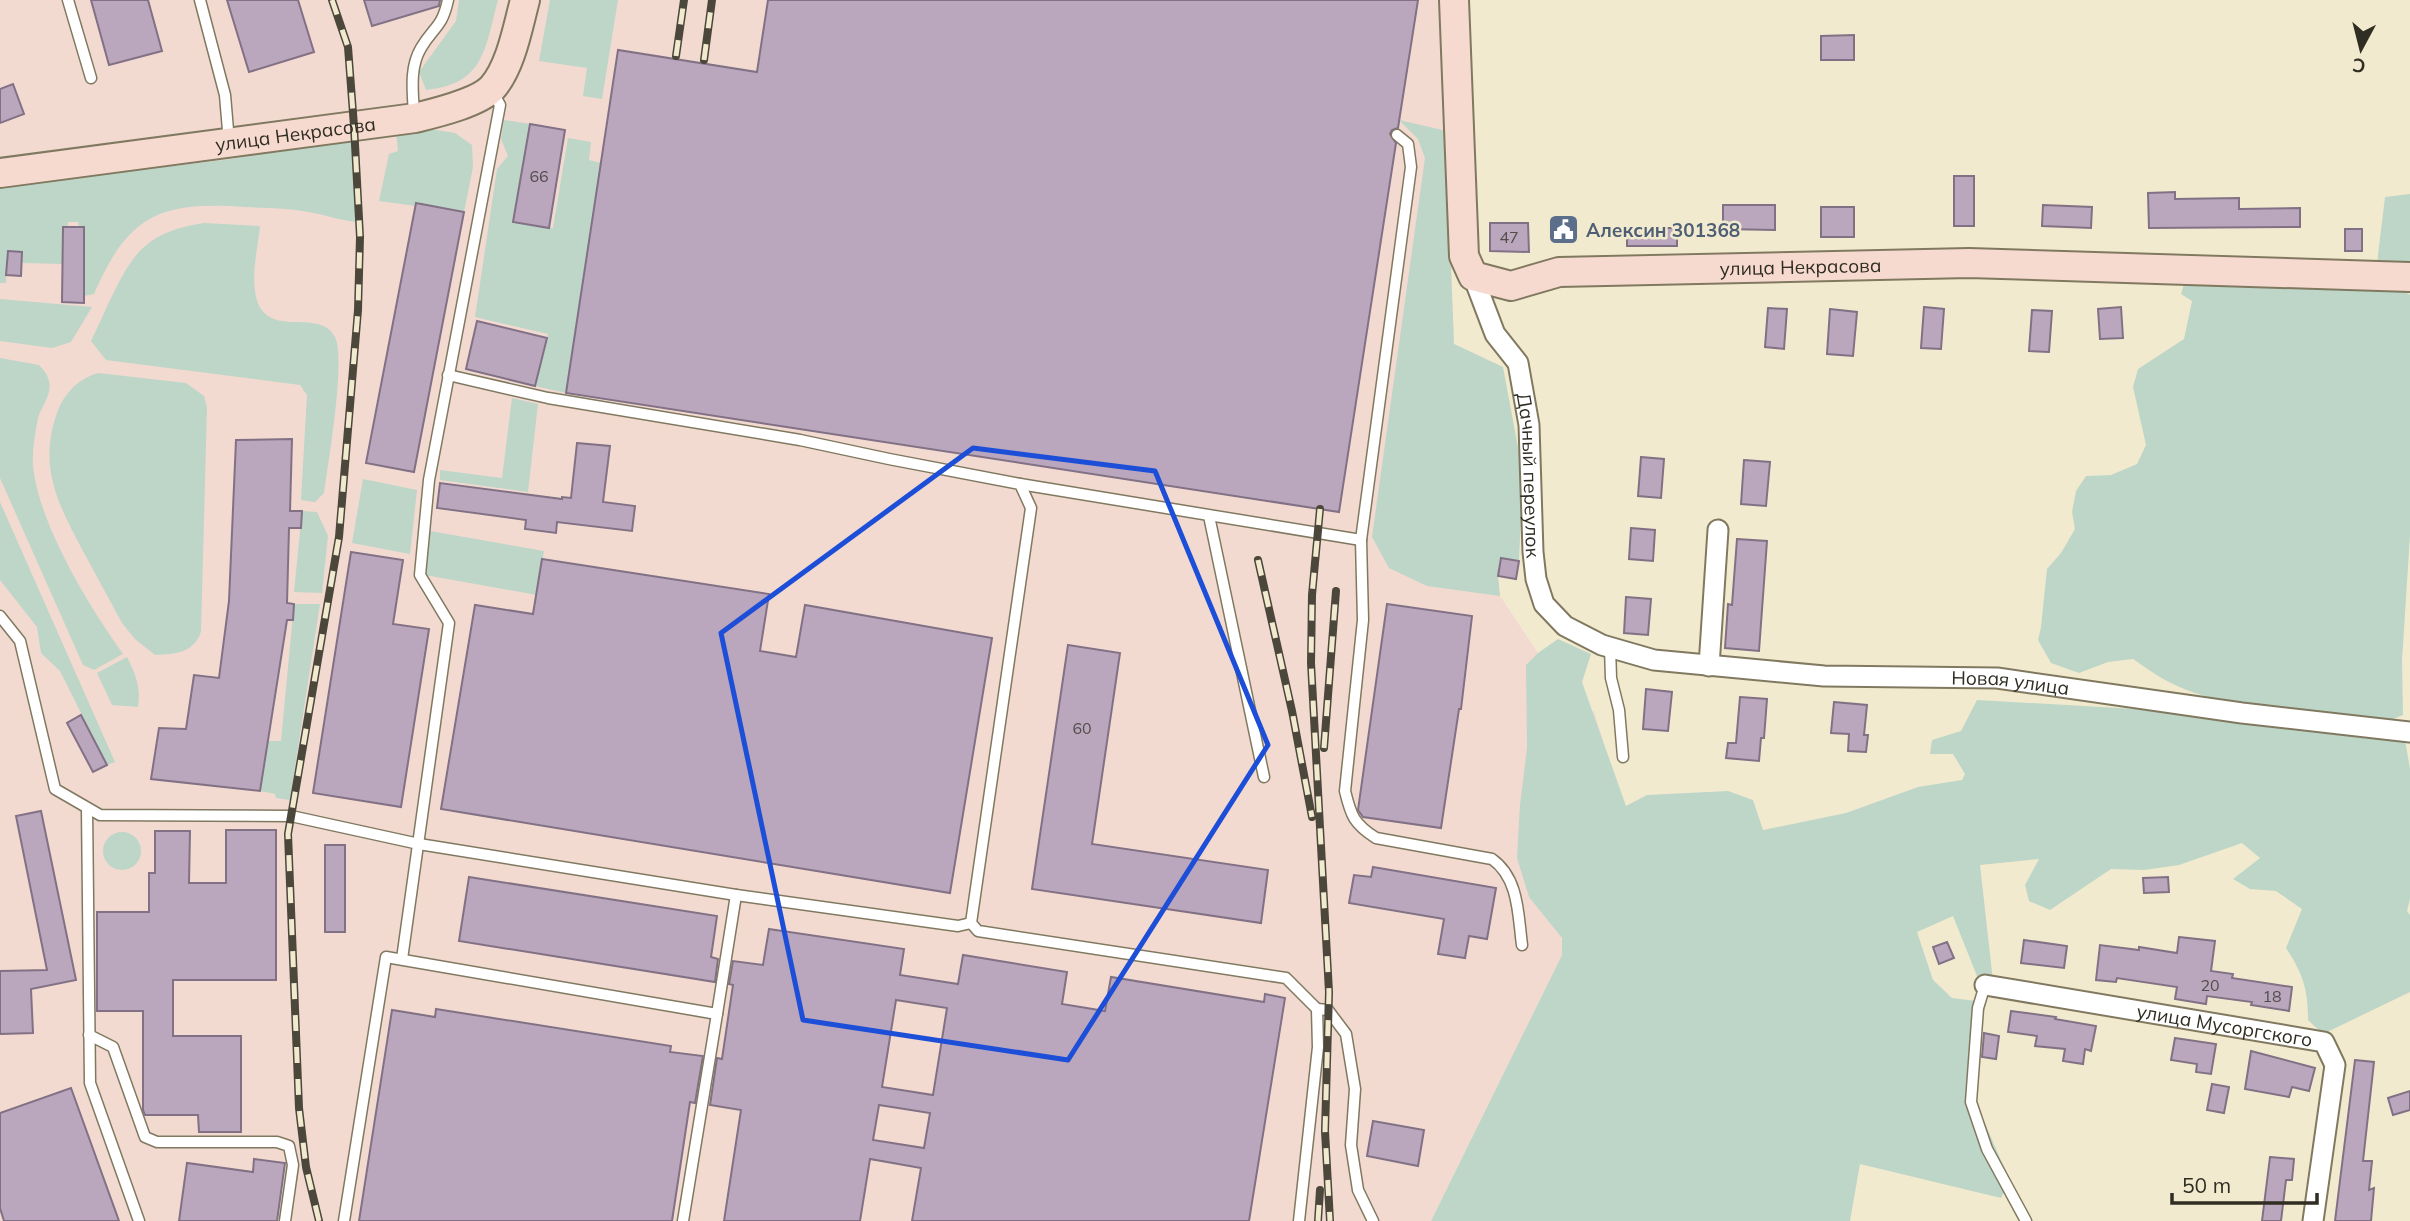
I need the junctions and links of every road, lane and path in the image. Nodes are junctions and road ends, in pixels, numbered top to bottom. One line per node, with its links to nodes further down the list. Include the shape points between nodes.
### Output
1 (68, 0): 6 (lane)
2 (200, 0): 10 (lane, via 225,95)
3 (448, 0): 8 (lane, via 444,19 419,49 411,79)
4 (525, 0): 7 (main road, via 508,60)
5 (1454, 0): 12 (main road, via 1464,256)
6 (91, 78)
7 (491, 89): 8 (main road, улица Некрасова, via 458,107); 14 (lane, via 500,105)
8 (415, 118): 10 (main road, улица Некрасова)
9 (1397, 135): 18 (lane, via 1408,144 1411,167)
10 (229, 142): 11 (main road, улица Некрасова)
11 (0, 173)
12 (1474, 276): 13 (main road, улица Некрасова, via 1510,286 1559,272 1969,263); 20 (street, Дачный переулок, via 1495,334 1518,363 1529,425 1533,552 1544,604 1565,626)
13 (2410, 277)
14 (448, 375): 15 (lane, via 548,398 800,440); 26 (lane, via 429,480 420,575 449,623)
15 (1020, 484): 16 (lane); 28 (lane, via 1031,508)
16 (1209, 516): 18 (lane); 24 (lane)
17 (1718, 530): 21 (street)
18 (1361, 540): 29 (lane, via 1363,620 1345,791 1351,815 1362,830 1376,838 1492,859 1502,866 1514,886)
19 (0, 616): 25 (lane, via 20,641 55,789)
20 (1610, 648): 21 (street, Новая улица, via 1654,660); 23 (lane)
21 (1709, 666): 22 (street, Новая улица, via 1824,676 1997,678)
22 (2410, 732)
23 (1623, 757)
24 (1264, 777)
25 (87, 808): 26 (lane, via 100,814 291,816); 34 (lane)
26 (419, 844): 27 (lane); 30 (lane)
27 (736, 895): 28 (lane, via 958,926); 33 (lane)
28 (971, 923): 32 (lane, via 978,931 1286,978)
29 (1522, 945)
30 (402, 959): 33 (lane); 37 (lane, via 386,957)
31 (1985, 985): 41 (lane, via 1978,1008 1972,1102 1987,1149); 42 (street, улица Мусоргского, via 2324,1042 2335,1065)
32 (1317, 1009): 39 (lane, via 1318,1047); 40 (lane, via 1328,1010 1346,1034 1355,1088 1351,1145 1358,1190)
33 (717, 1014): 38 (lane)
34 (89, 1035): 35 (lane, via 90,1083); 36 (lane, via 113,1047 145,1137 157,1142 276,1142 289,1146 293,1165)
35 (139, 1221)
36 (285, 1221)
37 (344, 1221)
38 (683, 1221)
39 (1299, 1221)
40 (1373, 1221)
41 (2026, 1221)
42 (2313, 1221)

